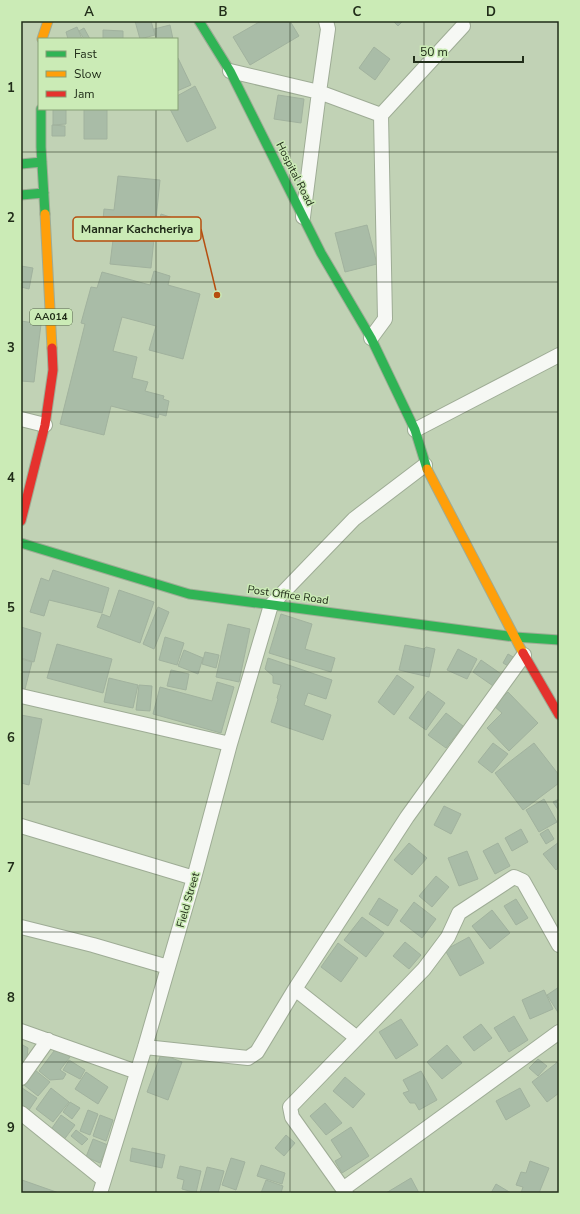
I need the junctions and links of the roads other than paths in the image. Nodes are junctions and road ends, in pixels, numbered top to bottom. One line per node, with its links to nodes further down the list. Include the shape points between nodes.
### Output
1 (44, 21): 6 (main road)
2 (48, 21): 7 (main road)
3 (199, 21): 8 (main road, Hospital Road)
4 (326, 21): 9 (street, via 328,30)
5 (465, 23): 11 (street)
6 (42, 38)
7 (42, 38)
8 (230, 71): 9 (street); 16 (main road, Hospital Road)
9 (319, 92): 11 (street); 16 (street)
10 (41, 110): 12 (main road, AA014)
11 (382, 115): 17 (street, via 385,319)
12 (42, 162): 13 (main road); 14 (main road, AA014)
13 (21, 164)
14 (44, 193): 15 (main road); 20 (main road, AA014, via 53,370)
15 (21, 195)
16 (303, 218): 17 (main road, Hospital Road, via 320,253)
17 (371, 338): 21 (main road, Hospital Road)
18 (559, 355): 21 (street)
19 (21, 419): 20 (street)
20 (45, 425): 23 (main road, AA014)
21 (415, 430): 22 (main road, Hospital Road)
22 (425, 465): 25 (street, via 354,519); 26 (main road, Hospital Road)
23 (21, 521)
24 (21, 544): 25 (main road, Post Office Road, via 189,594)
25 (271, 605): 26 (main road, Post Office Road); 31 (street, Field Street)
26 (515, 637): 27 (main road, Post Office Road); 28 (main road, Hospital Road)
27 (559, 640)
28 (524, 655): 30 (main road, Hospital Road); 37 (street, via 407,817)
29 (21, 696): 31 (street)
30 (559, 715)
31 (230, 744): 33 (street, Field Street)
32 (21, 826): 33 (street)
33 (194, 878): 36 (street, Field Street)
34 (21, 927): 36 (street, via 93,944)
35 (559, 945): 40 (street, via 523,881 514,877 460,913 448,937 424,969)
36 (168, 967): 42 (street, Field Street)
37 (295, 989): 40 (street); 42 (street, via 257,1052 248,1058)
38 (21, 1031): 41 (street)
39 (559, 1032): 47 (street)
40 (357, 1038): 47 (street, via 290,1107 292,1117)
41 (48, 1040): 43 (street); 44 (street)
42 (145, 1047): 43 (street, Field Street)
43 (137, 1072): 46 (street, Field Street)
44 (21, 1078)
45 (21, 1113): 46 (street)
46 (102, 1186)
47 (345, 1191)

